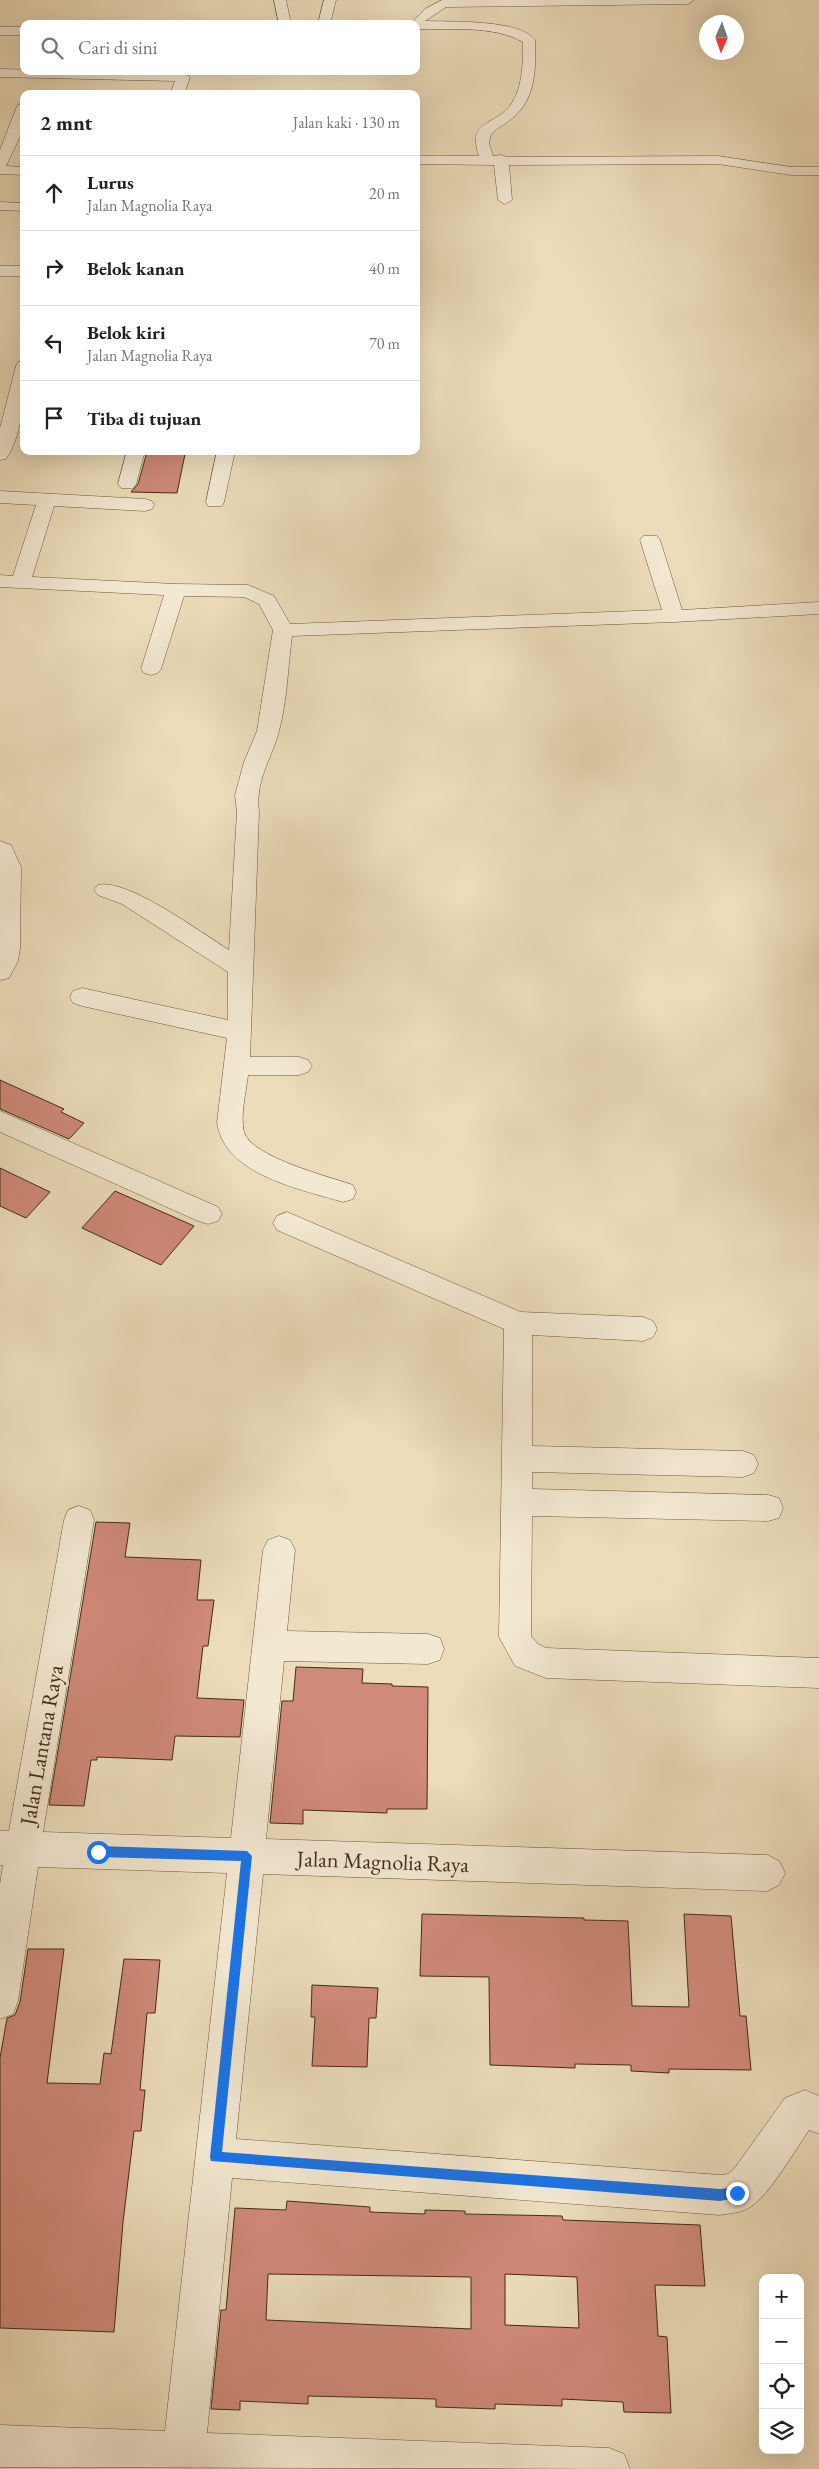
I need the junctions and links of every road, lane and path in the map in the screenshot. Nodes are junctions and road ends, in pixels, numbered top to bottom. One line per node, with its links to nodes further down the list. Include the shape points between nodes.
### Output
1 (280, 0): 4 (street)
2 (330, 0): 5 (street)
3 (688, 0): 6 (street, via 459,2 436,6)
4 (284, 20)
5 (325, 20)
6 (420, 20)
7 (420, 24): 21 (street, via 500,30 529,40 530,72 521,98 507,117 488,128 482,136 481,141)
8 (0, 31): 9 (street)
9 (20, 32)
10 (20, 72): 11 (street)
11 (0, 73)
12 (38, 75): 14 (street)
13 (125, 75): 15 (street, via 183,77)
14 (32, 87)
15 (178, 90)
16 (8, 102): 17 (street)
17 (20, 104)
18 (20, 116): 19 (street)
19 (13, 136): 22 (street)
20 (420, 160): 21 (street)
21 (494, 160): 25 (street, via 718,160 791,171); 26 (street)
22 (0, 164)
23 (0, 170): 24 (street)
24 (20, 170)
25 (819, 171)
26 (505, 200)
27 (0, 206): 28 (street)
28 (20, 207)
29 (0, 270): 30 (street)
30 (20, 271)
31 (20, 381): 32 (street)
32 (2, 447)
33 (135, 455): 35 (street)
34 (225, 455): 38 (street)
35 (127, 484)
36 (0, 497): 37 (street)
37 (47, 499): 39 (street); 41 (street)
38 (215, 502)
39 (146, 505)
40 (650, 540): 44 (street)
41 (10, 582): 42 (street)
42 (176, 590): 45 (street, via 236,590 258,595 267,600); 46 (street)
43 (819, 608): 44 (street)
44 (674, 616): 45 (street)
45 (283, 630): 49 (street, via 268,730 246,796 248,812)
46 (151, 669)
47 (0, 848): 50 (street, via 8,867 8,948)
48 (106, 890): 49 (street, via 130,899)
49 (240, 968): 52 (street)
50 (0, 972)
51 (82, 997): 52 (street)
52 (240, 1032): 53 (street)
53 (237, 1066): 54 (street); 56 (street, via 230,1123 232,1138 240,1148 259,1162)
54 (299, 1066)
55 (0, 1121): 57 (street)
56 (343, 1192)
57 (208, 1214)
58 (287, 1223): 59 (street)
59 (518, 1323): 60 (street); 61 (street)
60 (643, 1329)
61 (516, 1459): 62 (street); 63 (street)
62 (743, 1464)
63 (516, 1502): 64 (street); 69 (street, via 515,1637 521,1652 533,1661)
64 (768, 1508)
65 (79, 1520): 70 (street, Jalan Lantana Raya)
66 (279, 1550): 67 (street)
67 (269, 1646): 68 (street); 71 (street)
68 (428, 1649)
69 (819, 1673)
70 (12, 1849): 71 (street, Jalan Magnolia Raya); 73 (street, Jalan Lantana Raya)
71 (247, 1856): 72 (street, Jalan Magnolia Raya); 75 (street)
72 (766, 1873)
73 (0, 2001)
74 (819, 2115): 75 (street, via 805,2108 799,2112 748,2183 737,2193 720,2195)
75 (215, 2157): 77 (street)
76 (0, 2446): 77 (street)
77 (184, 2451): 78 (street)
78 (609, 2469)

